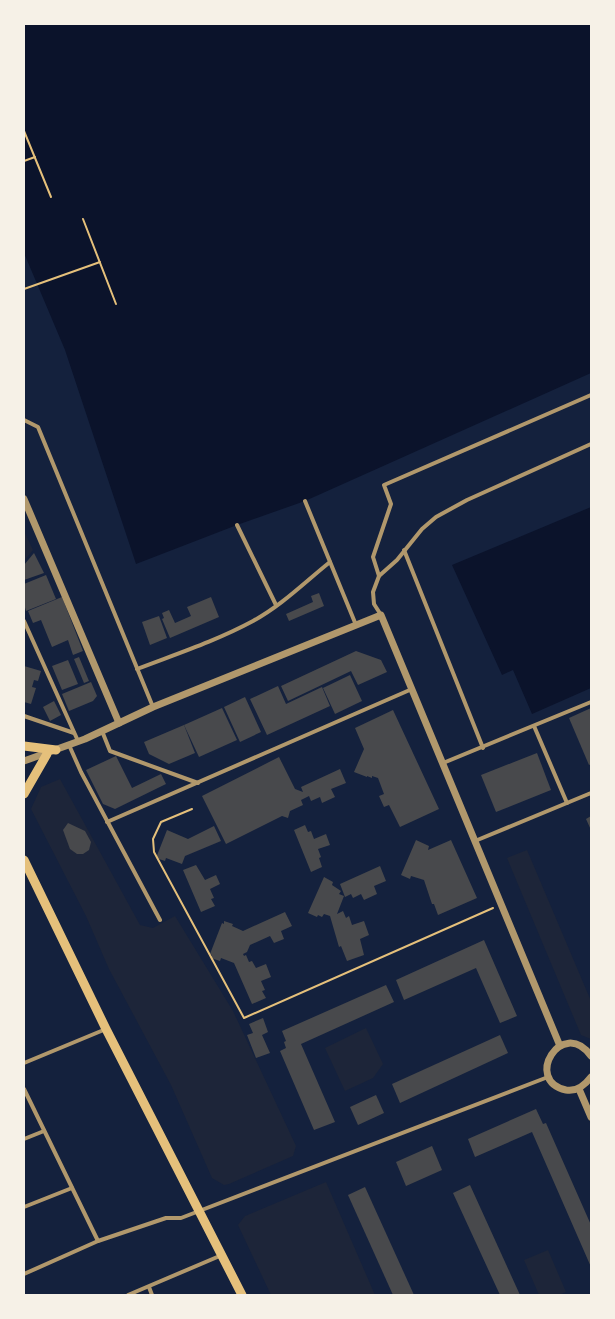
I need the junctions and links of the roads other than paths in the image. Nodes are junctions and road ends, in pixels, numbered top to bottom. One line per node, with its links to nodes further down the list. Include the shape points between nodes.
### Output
1 (591, 395): 9 (street, via 384,485 391,504 373,557)
2 (24, 420): 14 (street, via 38,427)
3 (591, 444): 7 (street, via 467,500 436,517)
4 (24, 499): 19 (street)
5 (305, 501): 8 (street)
6 (237, 525): 10 (street)
7 (404, 550): 9 (street, via 398,560); 26 (street)
8 (330, 562): 10 (street); 13 (street)
9 (379, 576): 11 (street, via 373,592 374,604)
10 (276, 605): 14 (street, via 254,621)
11 (382, 615): 13 (street); 15 (street)
12 (24, 620): 22 (street)
13 (356, 625): 17 (street)
14 (137, 669): 17 (street)
15 (412, 689): 30 (street); 31 (street)
16 (591, 702): 20 (street)
17 (153, 707): 19 (street)
18 (24, 716): 22 (street)
19 (119, 723): 21 (street)
20 (534, 726): 26 (street); 34 (street)
21 (102, 731): 23 (street); 31 (street, via 110,751)
22 (74, 733): 23 (street)
23 (78, 741): 24 (street)
24 (69, 745): 27 (street); 35 (street, via 80,772)
25 (24, 746): 27 (main road)
26 (483, 748): 30 (street)
27 (56, 750): 28 (street)
28 (47, 754): 29 (street); 33 (main road)
29 (24, 761)
30 (443, 763): 36 (street)
31 (198, 782): 35 (street)
32 (591, 793): 34 (street)
33 (24, 794)
34 (567, 803): 36 (street)
35 (107, 822): 38 (street)
36 (475, 841): 40 (street)
37 (24, 860): 39 (main road)
38 (160, 920)
39 (106, 1029): 42 (street); 52 (main road)
40 (560, 1046): 41 (street, via 575,1044); 43 (street, via 549,1058)
41 (591, 1056)
42 (24, 1063)
43 (548, 1077): 46 (street, via 560,1088 568,1091); 52 (street)
44 (591, 1077): 46 (street, via 586,1085)
45 (24, 1089): 48 (street)
46 (579, 1089): 47 (street)
47 (591, 1117)
48 (44, 1131): 49 (street); 50 (street)
49 (24, 1139)
50 (72, 1188): 51 (street); 53 (street)
51 (24, 1207)
52 (199, 1211): 53 (street, via 181,1218 166,1218); 54 (main road)
53 (98, 1241): 55 (street)
54 (223, 1255): 56 (street); 59 (main road)
55 (24, 1274)
56 (149, 1287): 57 (street); 58 (street)
57 (128, 1295)
58 (152, 1295)
59 (242, 1295)

